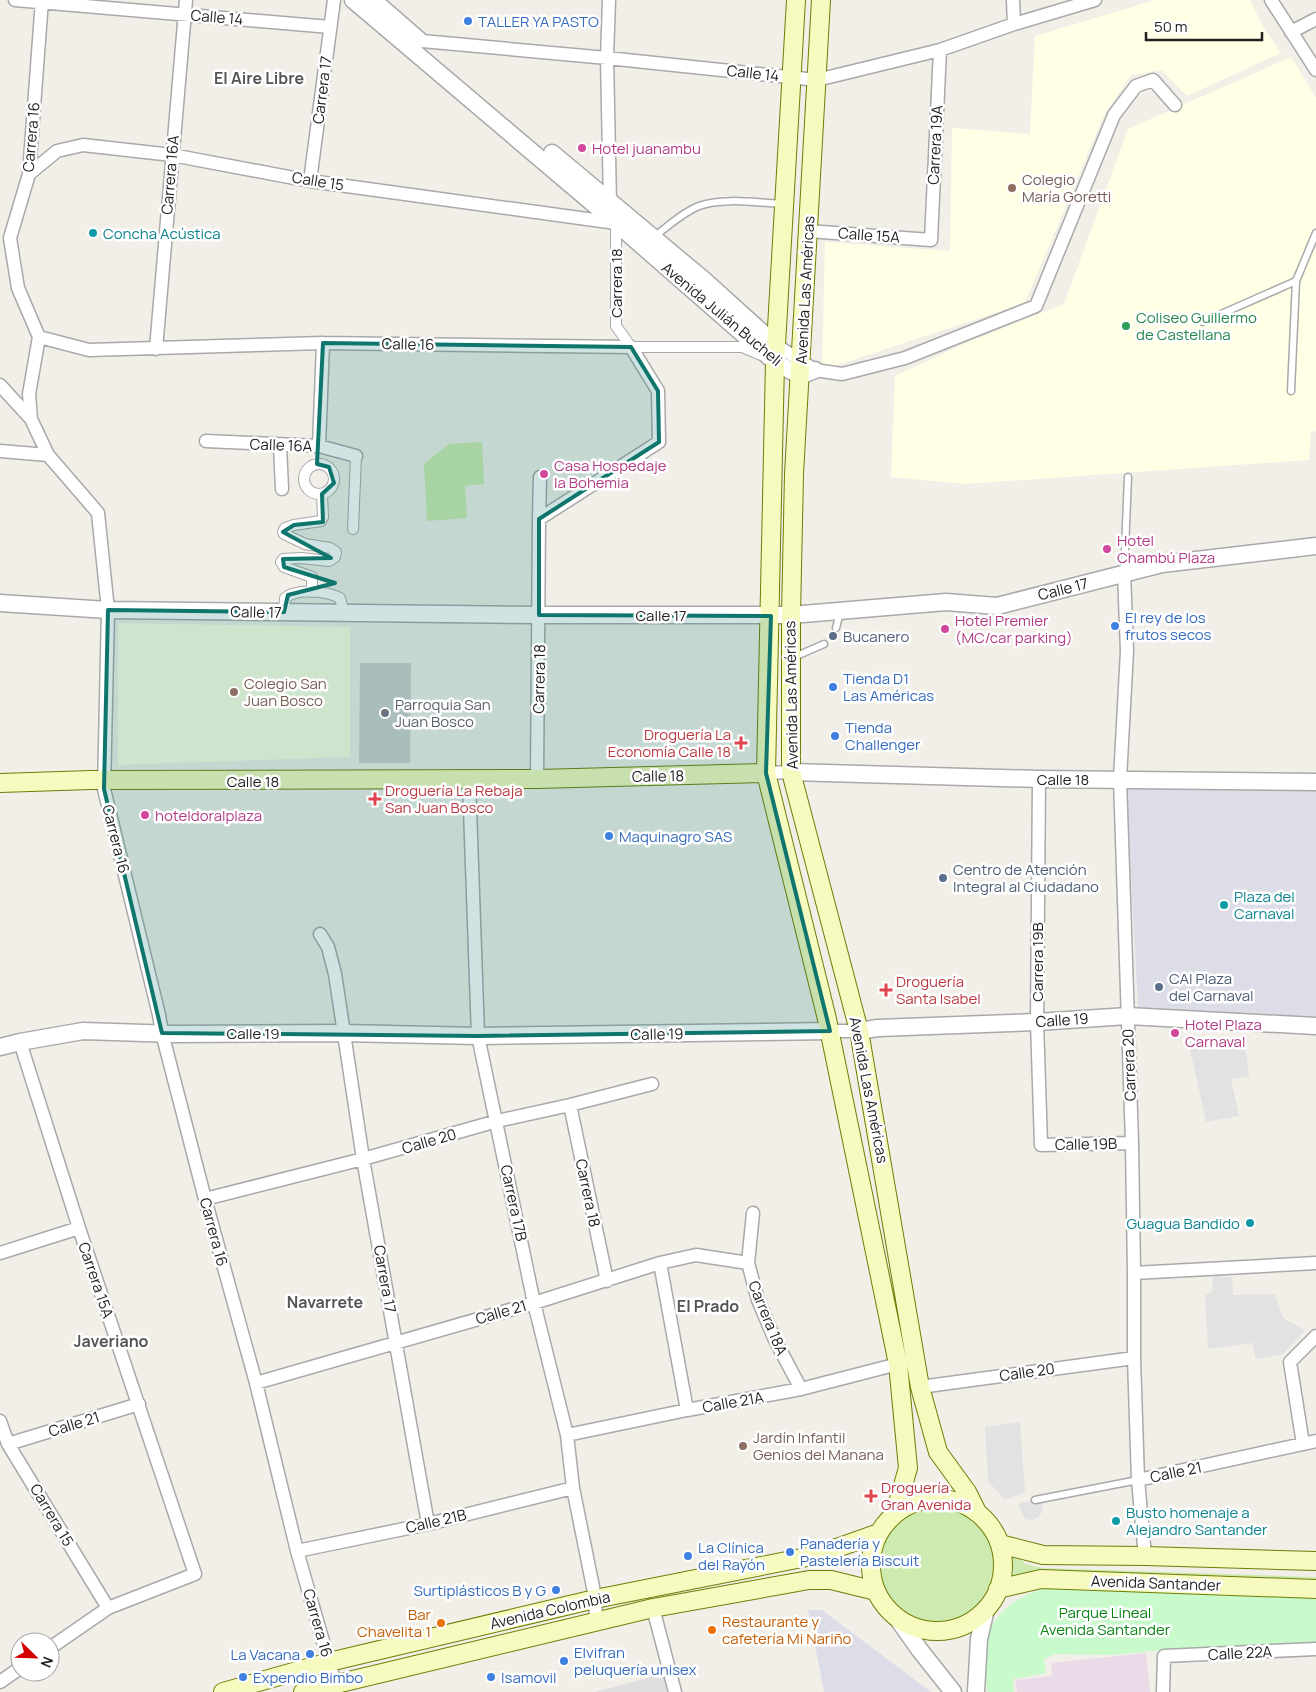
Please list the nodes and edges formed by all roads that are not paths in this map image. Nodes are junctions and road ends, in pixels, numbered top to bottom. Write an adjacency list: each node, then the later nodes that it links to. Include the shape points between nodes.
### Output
1 (15, 0): 12 (street, Calle 14)
2 (186, 0): 13 (street, Carrera 16A)
3 (334, 0): 16 (street, Carrera 17)
4 (353, 0): 18 (street, Avenida Julián Bucheli)
5 (373, 0): 19 (street, Avenida Julián Bucheli)
6 (609, 0): 21 (street, Carrera 18)
7 (796, 0): 23 (main road, Avenida Las Américas)
8 (821, 0): 24 (main road, Avenida Las Américas)
9 (1013, 0): 15 (street)
10 (1095, 0): 15 (street, Calle 14)
11 (1271, 0): 17 (street)
12 (42, 1): 13 (street, Calle 14); 27 (street, Carrera 16)
13 (184, 14): 16 (street, Calle 14); 26 (street, Carrera 16A)
14 (1316, 19): 17 (street)
15 (1014, 24): 20 (street, Calle 14)
16 (330, 27): 28 (street, Carrera 17)
17 (1292, 32): 22 (street)
18 (402, 40): 19 (street, Calle 14); 31 (street, Avenida Julián Bucheli)
19 (419, 41): 21 (street, Calle 14); 29 (street, Avenida Julián Bucheli)
20 (940, 50): 24 (street, Calle 14); 36 (street, Carrera 19A)
21 (606, 58): 23 (street, Calle 14); 29 (street, Carrera 18)
22 (1316, 70)
23 (793, 77): 24 (street, Calle 14); 30 (main road, Avenida Las Américas)
24 (817, 80): 32 (main road, Avenida Las Américas)
25 (1175, 105): 44 (street, via 1153,80 1136,86 1114,115 1036,306 905,358 842,374)
26 (172, 155): 27 (street, Calle 15, via 82,145 57,151); 28 (street, Calle 15); 42 (street, Carrera 16A)
27 (29, 174): 34 (street, Carrera 16)
28 (310, 181): 31 (street, Calle 15)
29 (610, 202): 31 (street, Carrera 18); 35 (street, Avenida Julián Bucheli)
30 (785, 204): 35 (lane, via 722,202 699,206); 43 (main road, Avenida Las Américas)
31 (616, 223): 41 (street, Carrera 18, via 616,326); 43 (street, Avenida Julián Bucheli)
32 (808, 231): 36 (street, Calle 15A); 44 (main road, Avenida Las Américas)
33 (1316, 233): 37 (lane)
34 (5, 237): 39 (street, Carrera 16, via 18,288)
35 (653, 238): 43 (street, Avenida Julián Bucheli, via 704,280)
36 (931, 240)
37 (1296, 281): 38 (lane); 46 (lane)
38 (1204, 322)
39 (39, 337): 42 (street, Calle 16, via 89,350); 47 (street, Carrera 16, via 29,394)
40 (323, 343): 41 (street, Calle 16); 42 (street, Calle 16); 50 (street)
41 (631, 347): 43 (street, Calle 16, via 742,347); 59 (street, Carrera 18, via 658,391 659,442)
42 (156, 349)
43 (776, 353): 44 (street, Avenida Julián Bucheli); 70 (main road, Avenida Las Américas)
44 (805, 369): 69 (main road, Avenida Las Américas, via 794,474)
45 (0, 386): 47 (street)
46 (1291, 391)
47 (31, 419): 52 (street, Carrera 16)
48 (206, 441): 49 (street, Calle 16A)
49 (280, 445): 50 (street, Calle 16A); 57 (street)
50 (319, 446): 53 (street, Calle 16A); 54 (street)
51 (0, 451): 52 (street)
52 (48, 455): 65 (street, Carrera 16, via 98,513)
53 (356, 456): 60 (street)
54 (317, 464): 58 (street, via 329,467 334,478 331,488); 58 (street, via 307,470 304,482 311,492)
55 (540, 478): 59 (street, Carrera 18)
56 (1128, 478): 62 (lane)
57 (282, 489)
58 (322, 494): 63 (street, via 321,521 294,525 283,532 305,544 336,552 329,561 283,559 280,562 284,568 312,577)
59 (539, 519): 68 (street, Carrera 18)
60 (353, 529)
61 (1316, 546): 62 (street, Calle 17, via 1162,564)
62 (1124, 573): 69 (street, Calle 17, via 997,606 946,602 838,620); 77 (street, Carrera 20, via 1127,651)
63 (312, 592): 66 (street, via 288,595 284,598); 67 (street, via 332,593 340,598)
64 (0, 603): 65 (street, Calle 17)
65 (108, 610): 66 (street, Calle 17); 79 (street, Carrera 16)
66 (284, 612): 67 (street, Calle 17)
67 (344, 613): 68 (street, Calle 17)
68 (539, 615): 70 (street, Calle 17); 75 (street, Carrera 18)
69 (790, 615): 70 (street, Calle 17); 72 (main road, Avenida Las Américas)
70 (771, 616): 74 (main road, Avenida Las Américas)
71 (824, 644): 72 (lane)
72 (791, 659): 73 (main road, Avenida Las Américas)
73 (791, 772): 74 (street, Calle 18); 76 (street, Calle 18); 87 (main road, Avenida Las Américas)
74 (766, 773): 75 (main road, Calle 18); 86 (main road, Avenida Las Américas)
75 (537, 779): 78 (main road, Calle 18)
76 (1039, 779): 77 (street, Calle 18); 84 (street, Carrera 19B)
77 (1120, 779): 80 (street, Calle 18); 83 (street, Carrera 20)
78 (469, 780): 79 (main road, Calle 18); 90 (street, Carrera 17B)
79 (103, 781): 81 (main road, Calle 18); 88 (street, Carrera 16)
80 (1316, 782)
81 (0, 783)
82 (320, 934): 89 (street, Carrera 17, via 328,947 335,974)
83 (1128, 1016): 84 (street, Calle 19); 85 (street, Calle 19); 96 (street, Carrera 20)
84 (1037, 1022): 87 (street, Calle 19); 97 (street, Carrera 19B)
85 (1316, 1026)
86 (830, 1031): 87 (street, Calle 19); 90 (street, Calle 19); 112 (main road, Avenida Las Américas)
87 (859, 1031): 114 (main road, Avenida Las Américas)
88 (162, 1032): 89 (street, Calle 19); 91 (street, Calle 19, via 83,1031); 99 (street, Carrera 16)
89 (343, 1033): 90 (street, Calle 19); 98 (street, Carrera 17)
90 (478, 1036): 95 (street, Carrera 17B)
91 (20, 1042): 92 (street, Calle 19); 101 (street, Carrera 15A)
92 (0, 1048)
93 (652, 1084): 94 (street, Calle 20)
94 (570, 1105): 95 (street, Calle 20); 107 (street, Carrera 18)
95 (497, 1121): 98 (street, Calle 20); 108 (street, Carrera 17B)
96 (1132, 1143): 97 (street, Calle 19B); 106 (street, Carrera 20)
97 (1041, 1146)
98 (363, 1159): 99 (street, Calle 20); 110 (street, Carrera 17)
99 (205, 1199): 113 (street, Carrera 16)
100 (753, 1213): 104 (street, Carrera 18A)
101 (79, 1228): 102 (street); 116 (street, Carrera 15A)
102 (0, 1253)
103 (660, 1263): 104 (street, Calle 21, via 696,1255); 107 (street, Calle 21); 117 (street)
104 (748, 1263): 115 (street, Carrera 18A, via 758,1300)
105 (1316, 1263): 106 (street)
106 (1134, 1273): 111 (street, Carrera 20)
107 (607, 1281): 108 (street, Calle 21)
108 (534, 1303): 110 (street, Calle 21); 119 (street, Carrera 17B)
109 (1316, 1336): 122 (street, via 1290,1362)
110 (397, 1342): 113 (street, Calle 21); 128 (street, Carrera 17)
111 (1134, 1358): 114 (street, Calle 20); 123 (street, Carrera 20)
112 (898, 1364): 115 (street, Calle 21A); 127 (main road, Avenida Las Américas, via 908,1468)
113 (256, 1383): 131 (street, Carrera 16)
114 (920, 1387): 126 (main road, Avenida Las Américas, via 938,1452 967,1492)
115 (800, 1389): 117 (street, Calle 21A)
116 (139, 1404): 121 (street, Calle 21); 138 (street, Carrera 15A, via 195,1574)
117 (687, 1410): 119 (street, Calle 21A)
118 (0, 1421): 121 (street, Carrera 15)
119 (567, 1435): 124 (street, Carrera 17B)
120 (1316, 1441): 122 (street, Calle 21)
121 (8, 1444): 138 (street, Carrera 15)
122 (1303, 1444): 123 (street, Calle 21)
123 (1138, 1480): 125 (lane, Calle 21); 132 (street, Carrera 20)
124 (573, 1488): 128 (street, Calle 21B); 137 (street, Carrera 17B)
125 (1035, 1500)
126 (977, 1512): 127 (main road, via 958,1501 936,1498 914,1502); 130 (main road, via 991,1526)
127 (895, 1513): 129 (main road)
128 (428, 1524): 131 (street, Calle 21B)
129 (879, 1532): 136 (main road, via 871,1561); 137 (main road, Avenida Colombia, via 817,1555)
130 (1000, 1544): 132 (main road, Avenida Santander, via 1043,1555); 134 (main road, via 1003,1567)
131 (297, 1551): 145 (street, Carrera 16)
132 (1145, 1556): 133 (main road, Avenida Santander)
133 (1316, 1561)
134 (998, 1589): 135 (main road, Avenida Santander, via 1041,1579); 140 (main road)
135 (1316, 1589)
136 (876, 1591): 139 (main road, Avenida Colombia, via 850,1583 809,1580); 141 (main road)
137 (595, 1599): 142 (street, Carrera 17B); 145 (main road, Avenida Colombia)
138 (108, 1608): 143 (street)
139 (653, 1608): 142 (main road, Avenida Colombia); 149 (street)
140 (986, 1608): 141 (main road, via 971,1621 953,1629 934,1631 914,1627); 151 (street, via 979,1639)
141 (897, 1618): 150 (street)
142 (596, 1621): 146 (main road, Avenida Colombia)
143 (60, 1641)
144 (1316, 1649): 152 (street, Calle 22A, via 1164,1656)
145 (330, 1662): 146 (street, Carrera 16); 147 (main road, Avenida Colombia)
146 (335, 1683): 148 (main road, Avenida Colombia)
147 (223, 1692)
148 (303, 1692)
149 (675, 1692)
150 (953, 1692)
151 (976, 1692)
152 (1163, 1692)

